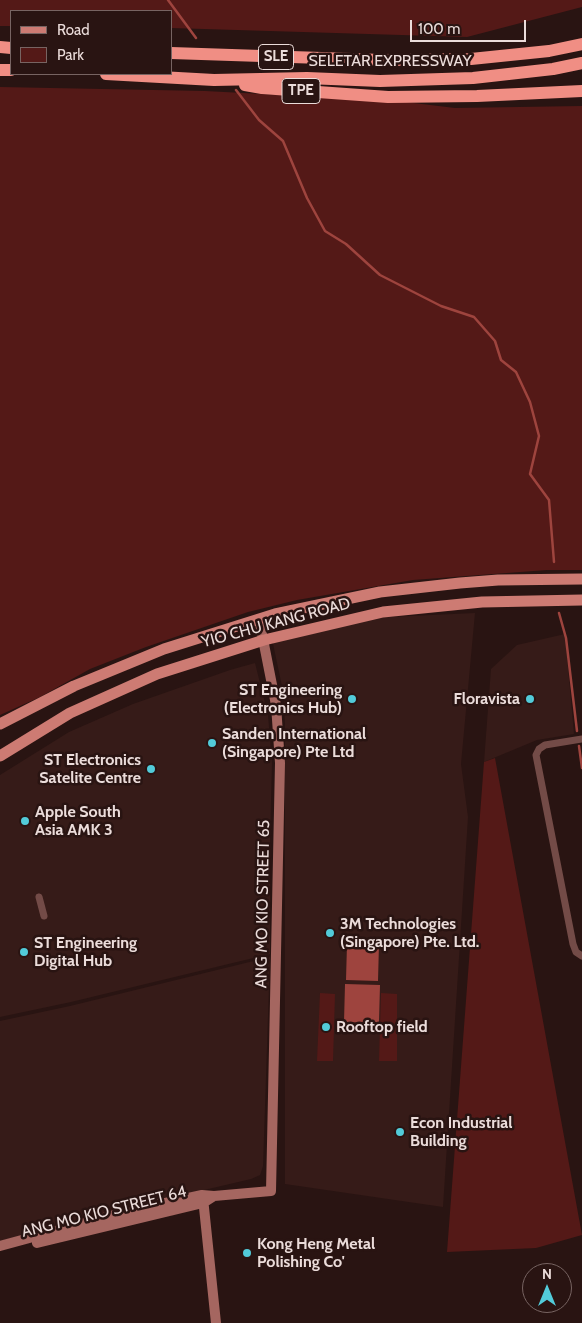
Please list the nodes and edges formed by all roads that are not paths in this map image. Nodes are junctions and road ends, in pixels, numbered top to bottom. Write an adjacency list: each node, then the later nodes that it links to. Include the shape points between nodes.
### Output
1 (582, 44): 2 (highway, SELETAR EXPRESSWAY / SLE, via 470,59)
2 (172, 54)
3 (582, 63): 5 (highway, SELETAR EXPRESSWAY / SLE, via 473,78)
4 (124, 75): 5 (highway, SELETAR EXPRESSWAY / SLE)
5 (214, 80): 6 (highway, TPE, via 262,88 388,97)
6 (582, 91)
7 (582, 579): 9 (main road, YIO CHU KANG ROAD, via 482,582 380,592)
8 (582, 600): 10 (main road, YIO CHU KANG ROAD, via 482,602 383,612)
9 (260, 619): 10 (street, ANG MO KIO STREET 65); 11 (main road, YIO CHU KANG ROAD, via 164,649 74,686)
10 (264, 640): 13 (main road, YIO CHU KANG ROAD, via 158,674 70,713); 17 (street, ANG MO KIO STREET 65, via 276,705 280,763)
11 (0, 724)
12 (582, 739): 16 (street, via 551,743 539,749 536,755 573,944)
13 (0, 756)
14 (39, 897): 15 (street)
15 (44, 916)
16 (582, 956)
17 (271, 1191): 18 (street, ANG MO KIO STREET 64)
18 (203, 1199): 19 (street, ANG MO KIO STREET 64, via 129,1211); 20 (street, ANG MO KIO STREET 64); 21 (street)
19 (0, 1246)
20 (0, 1253)
21 (216, 1323)

